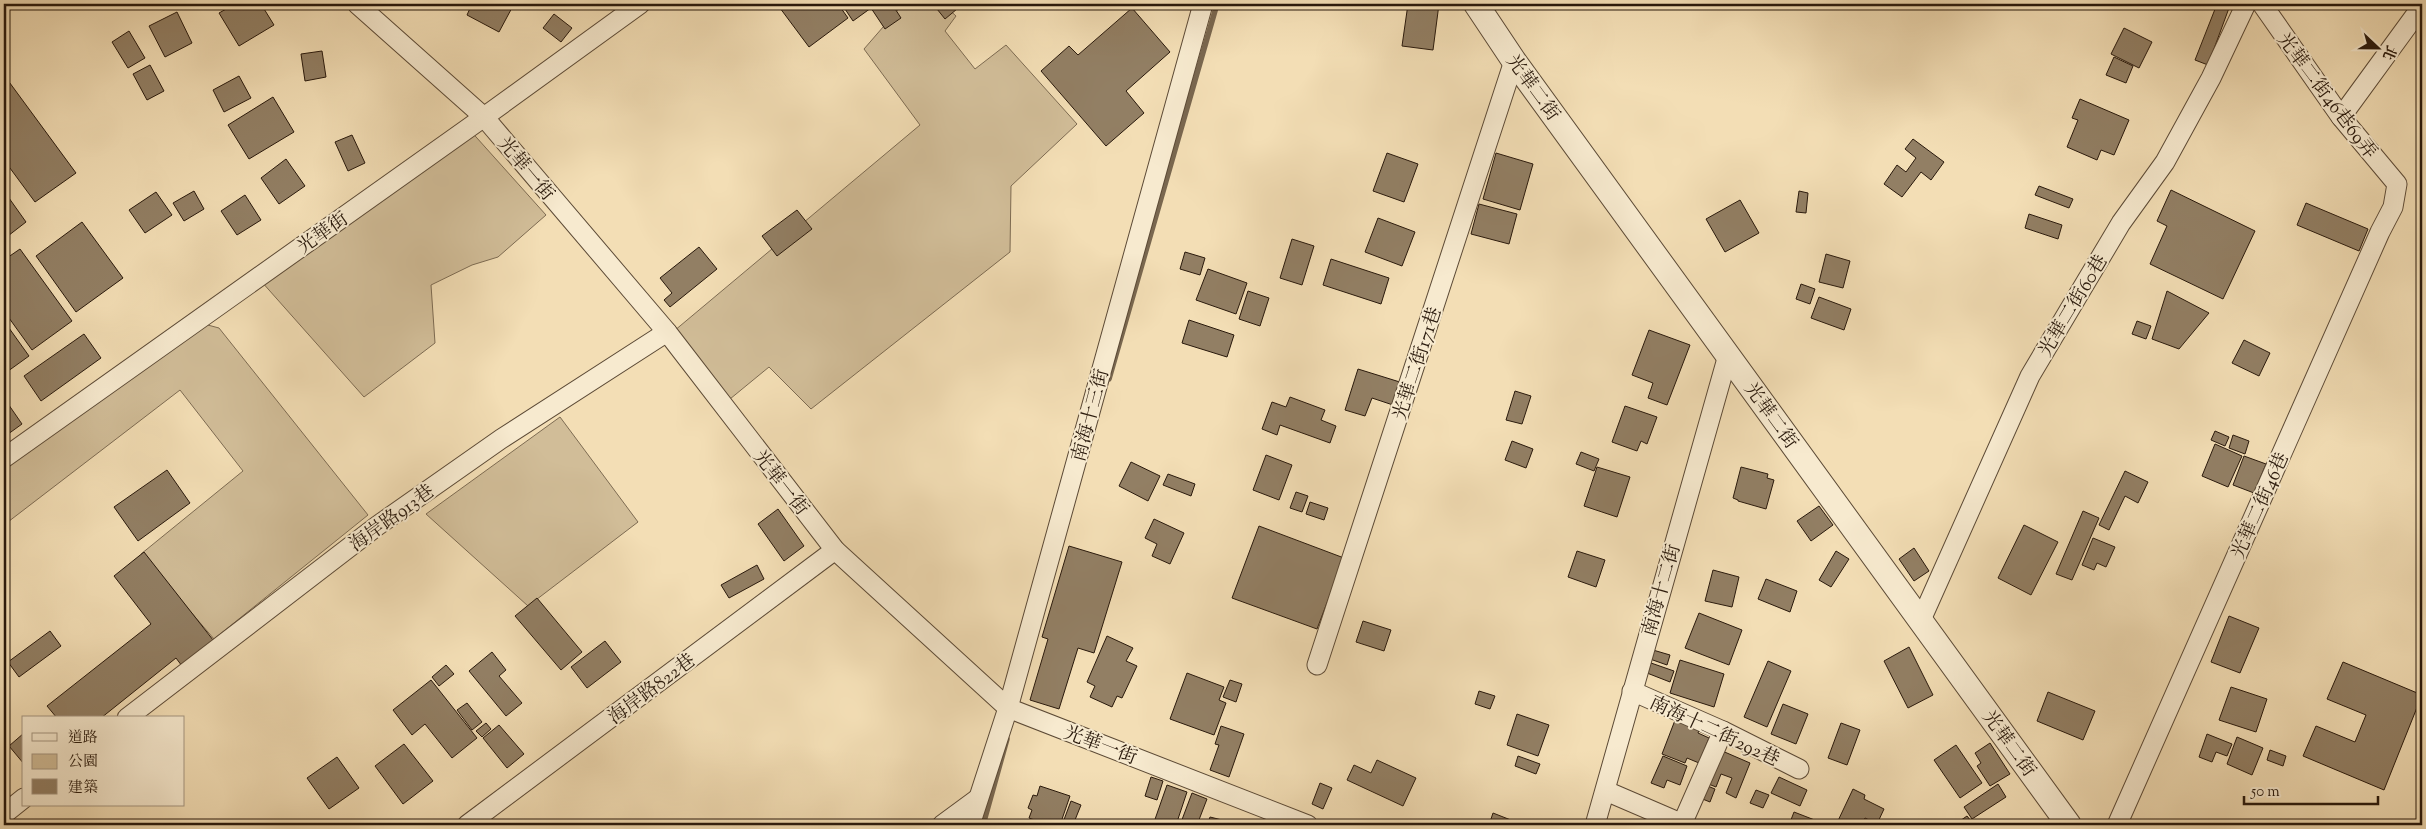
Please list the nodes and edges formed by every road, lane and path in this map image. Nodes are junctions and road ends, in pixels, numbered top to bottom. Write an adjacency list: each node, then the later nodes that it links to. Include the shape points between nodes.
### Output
1 (356, 4): 9 (street, 光華一街)
2 (640, 4): 9 (street, 光華街)
3 (1203, 4): 19 (street, 南海十三街)
4 (1476, 4): 8 (street, 光華二街)
5 (2246, 4): 16 (street, 光華二街60巷, via 2211,78 2165,162 2122,223 2030,376)
6 (2262, 4): 10 (street, 光華二街46巷69弄)
7 (2422, 6): 10 (street)
8 (1514, 61): 13 (street, 光華二街); 17 (street, 光華二街171巷)
9 (484, 117): 12 (street, 光華一街); 14 (street, 光華街)
10 (2341, 118): 11 (street, 光華二街46巷69弄)
11 (2397, 184): 34 (street, 光華二街46巷, via 2393,208)
12 (667, 332): 15 (street, 光華一街); 20 (street, 海岸路913巷, via 501,439 378,526)
13 (1728, 356): 16 (street, 光華二街); 18 (street, 南海十二街)
14 (4, 458)
15 (835, 550): 19 (street, 光華一街); 27 (street, 海岸路822巷)
16 (1921, 620): 33 (street, 光華二街)
17 (1317, 665)
18 (1632, 691): 21 (street, 南海十二街292巷); 23 (street, 南海十二街)
19 (1008, 708): 25 (street, 南海十三街); 30 (street, 光華一街)
20 (130, 716)
21 (1723, 731): 22 (street, 南海十二街292巷); 32 (street)
22 (1799, 769)
23 (1606, 790): 31 (street, 南海十二街); 32 (street)
24 (22, 800): 26 (street)
25 (976, 800): 28 (street); 29 (street, 南海十三街)
26 (4, 814)
27 (467, 825)
28 (942, 825)
29 (970, 825)
30 (1308, 825)
31 (1595, 825)
32 (1684, 825)
33 (2069, 825)
34 (2117, 825)

